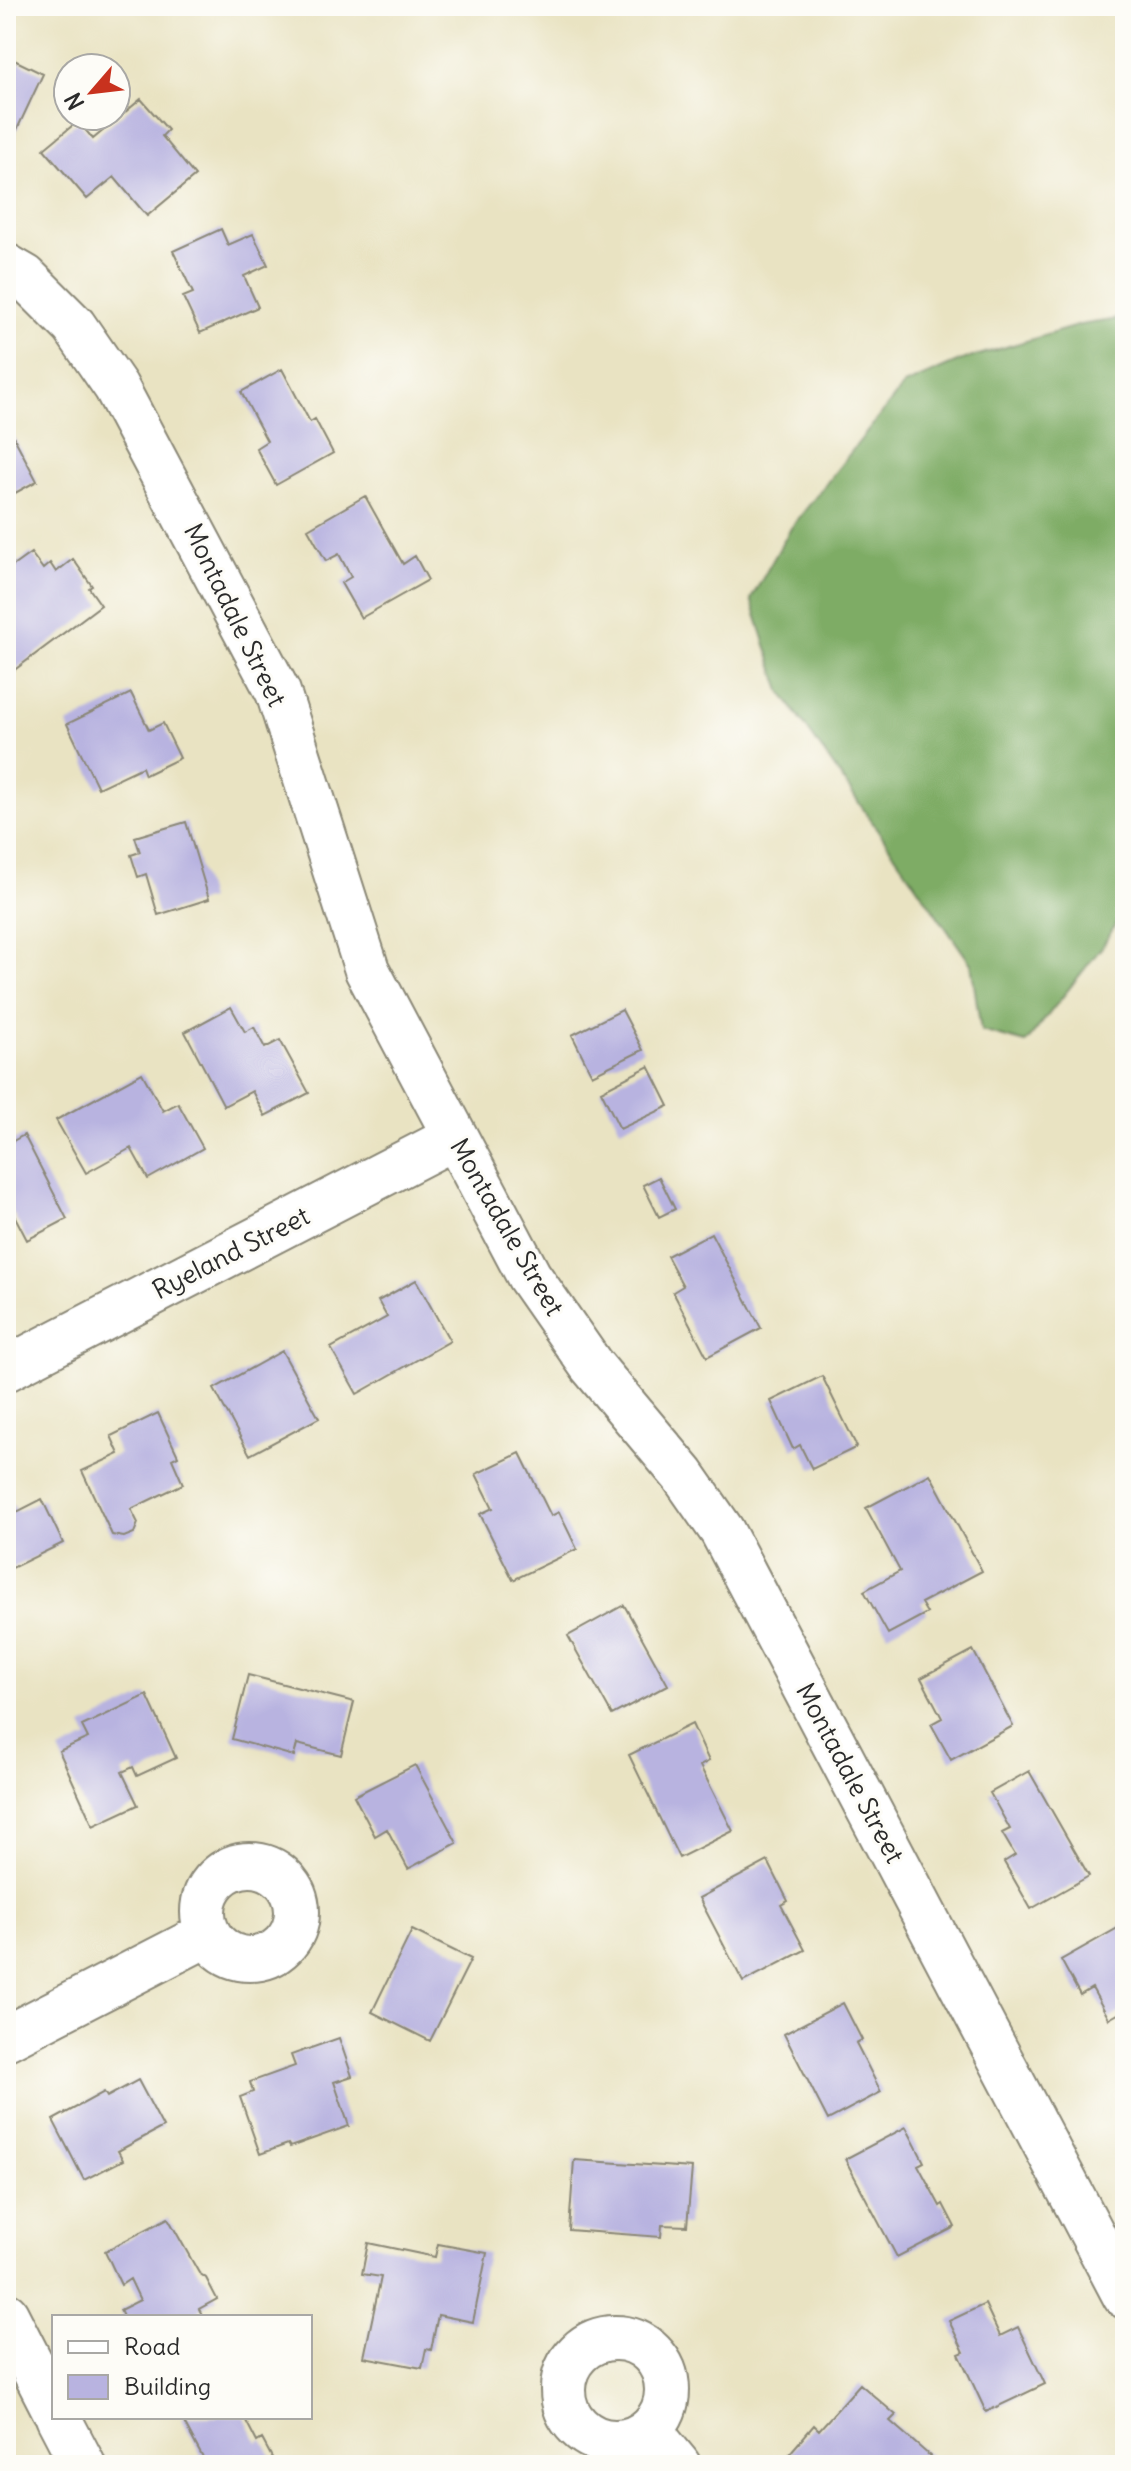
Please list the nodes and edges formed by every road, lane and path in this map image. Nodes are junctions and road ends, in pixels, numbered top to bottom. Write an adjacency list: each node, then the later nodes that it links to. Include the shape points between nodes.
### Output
1 (6, 266): 2 (street, Montadale Street, via 25,277 74,326 116,387 278,692 367,970)
2 (455, 1137): 3 (street, Ryeland Street); 6 (street, Montadale Street, via 529,1276 591,1365 683,1475 722,1531)
3 (6, 1369)
4 (208, 1934): 5 (street)
5 (6, 2038)
6 (1125, 2296)
7 (6, 2315): 8 (street)
8 (52, 2405)
9 (59, 2419): 11 (street)
10 (649, 2430): 12 (street)
11 (83, 2465)
12 (678, 2465)

